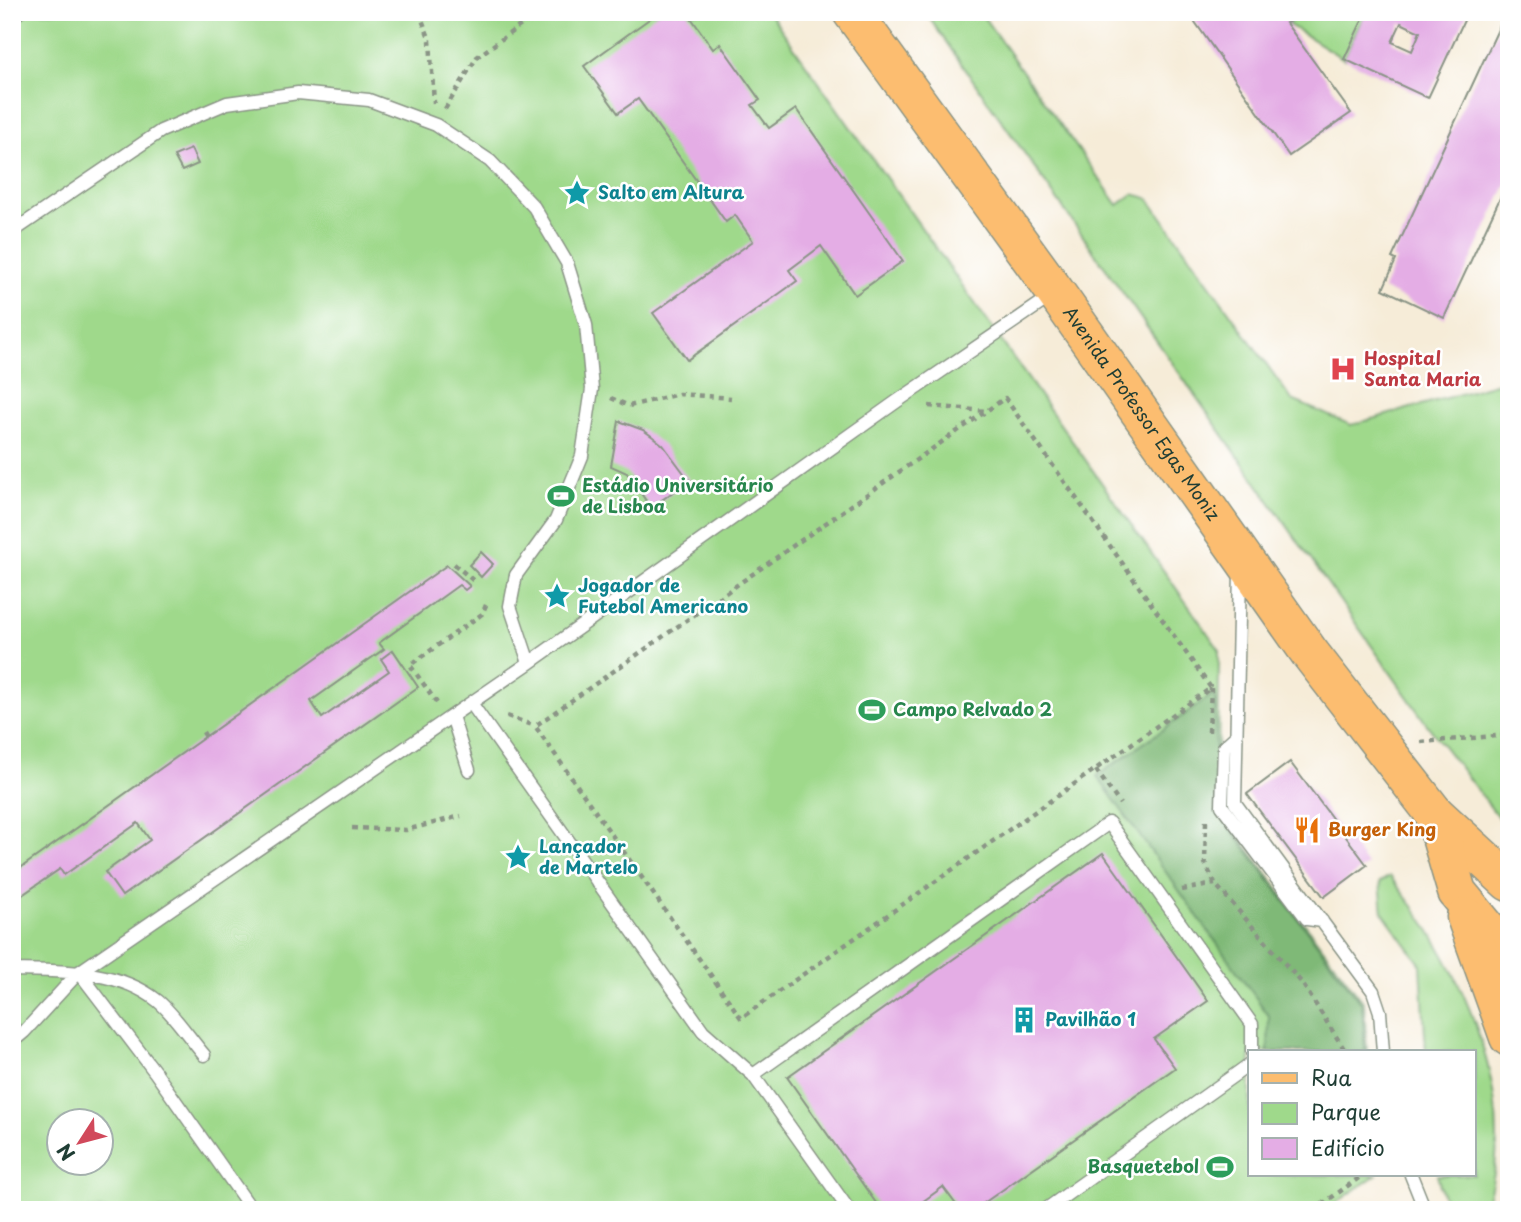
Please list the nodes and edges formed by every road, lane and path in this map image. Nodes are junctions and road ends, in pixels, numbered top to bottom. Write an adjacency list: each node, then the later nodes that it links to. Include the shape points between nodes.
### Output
1 (28, 12): 5 (path)
2 (419, 12): 6 (path, via 430,40)
3 (539, 12): 6 (path, via 477,57)
4 (852, 12): 8 (main road, Avenida Professor Egas Moniz)
5 (12, 24)
6 (436, 125): 7 (lane, via 369,100 298,93 227,103 162,131); 9 (lane, via 490,161 534,207 567,263 586,325)
7 (12, 232)
8 (1056, 293): 11 (lane); 13 (main road, Avenida Professor Egas Moniz)
9 (592, 389): 10 (path, via 629,406 679,394); 17 (lane, via 582,456 556,520 516,575 510,606)
10 (731, 398)
11 (896, 402): 12 (path); 17 (lane)
12 (987, 411): 12 (path, via 1005,398 1212,688 741,1018 536,726)
13 (1240, 556): 21 (main road, Avenida Professor Egas Moniz); 36 (lane, via 1234,803 1374,991)
14 (454, 564): 15 (path)
15 (475, 582)
16 (486, 604): 19 (path, via 482,614 410,665)
17 (529, 663): 18 (lane)
18 (471, 703): 19 (lane); 39 (lane, via 703,1031)
19 (450, 717): 22 (lane); 31 (lane)
20 (1509, 735): 21 (path)
21 (1381, 745): 23 (main road, Avenida Professor Egas Moniz)
22 (469, 770)
23 (1434, 813): 26 (main road, Avenida Professor Egas Moniz); 28 (main road, Avenida Professor Egas Moniz)
24 (461, 816): 25 (path, via 406,830)
25 (352, 828)
26 (1509, 882)
27 (1215, 884): 35 (path, via 1302,983)
28 (1457, 892): 29 (main road, Avenida Professor Egas Moniz); 32 (main road)
29 (1509, 955)
30 (12, 970): 31 (lane)
31 (79, 972): 33 (lane); 37 (lane, via 129,984 159,1002); 42 (lane)
32 (1509, 1037)
33 (12, 1042)
34 (1252, 1050): 39 (lane, via 1252,1024 1109,822)
35 (1345, 1050)
36 (1383, 1050)
37 (204, 1055)
38 (1248, 1066): 44 (lane)
39 (753, 1075): 43 (lane)
40 (1362, 1176): 45 (path)
41 (1411, 1176): 46 (lane)
42 (252, 1210)
43 (849, 1210)
44 (1045, 1210)
45 (1314, 1210)
46 (1425, 1210)

